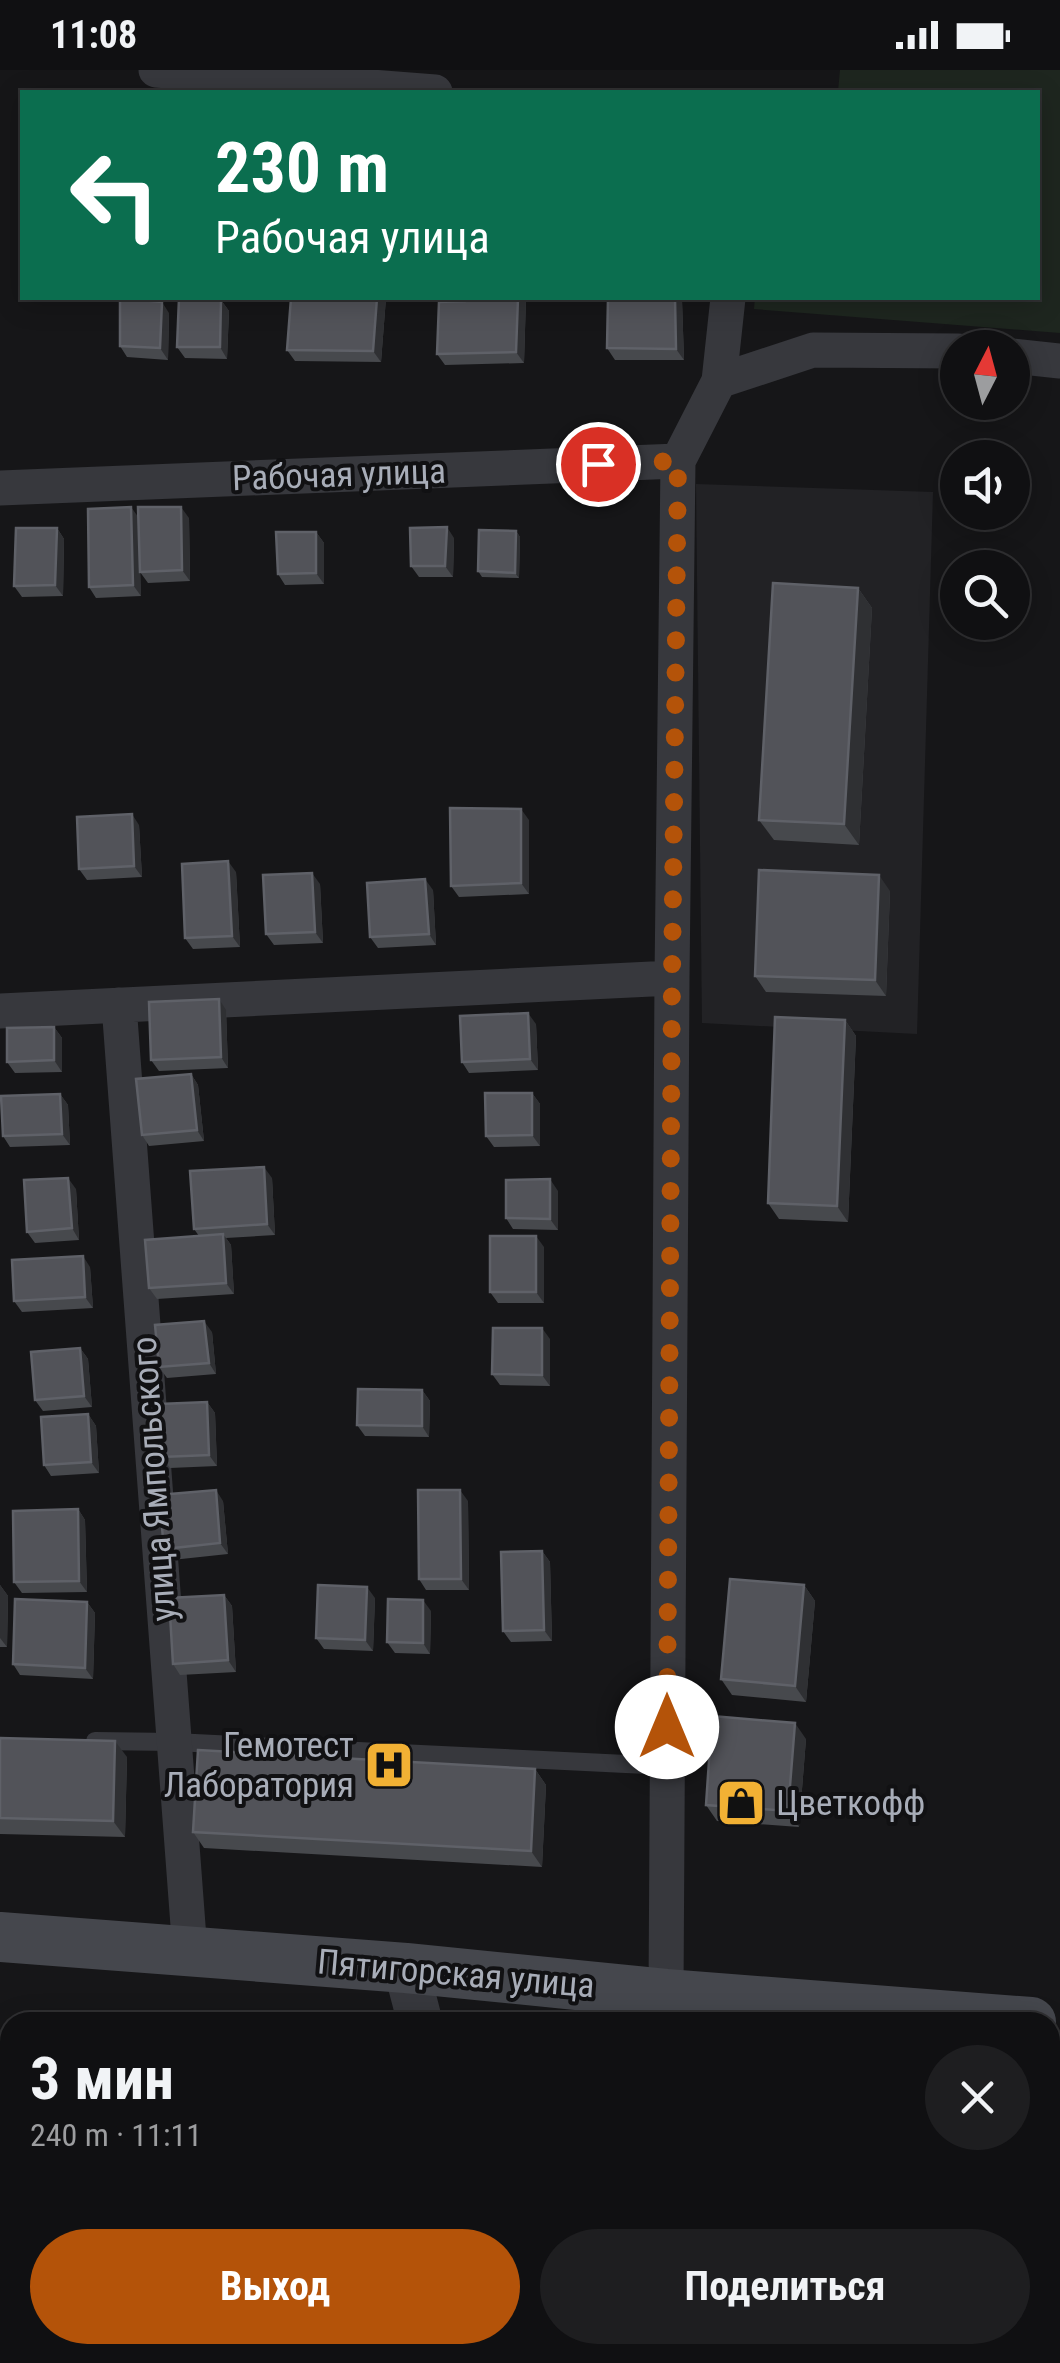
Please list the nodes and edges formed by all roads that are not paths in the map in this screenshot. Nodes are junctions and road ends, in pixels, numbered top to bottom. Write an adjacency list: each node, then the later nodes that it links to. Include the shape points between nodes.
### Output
1 (156, 70): 2 (street)
2 (411, 90)
3 (728, 300): 7 (street)
4 (940, 351): 7 (street, via 813,350)
5 (1030, 358): 6 (street)
6 (1060, 360)
7 (719, 381): 8 (street)
8 (678, 461): 9 (street, Рабочая улица); 10 (street)
9 (0, 488)
10 (672, 978): 11 (street); 15 (street)
11 (119, 1005): 12 (street); 14 (street, улица Ямпольского)
12 (0, 1011)
13 (78, 1741): 14 (lane)
14 (174, 1742): 15 (lane); 17 (street, улица Ямпольского)
15 (667, 1766): 19 (street)
16 (0, 1937): 17 (main road, Пятигорская улица)
17 (190, 1952): 18 (main road, Пятигорская улица)
18 (406, 1968): 19 (main road, Пятигорская улица); 20 (street)
19 (649, 2008): 21 (main road, Пятигорская улица)
20 (417, 2012)
21 (756, 2012)

